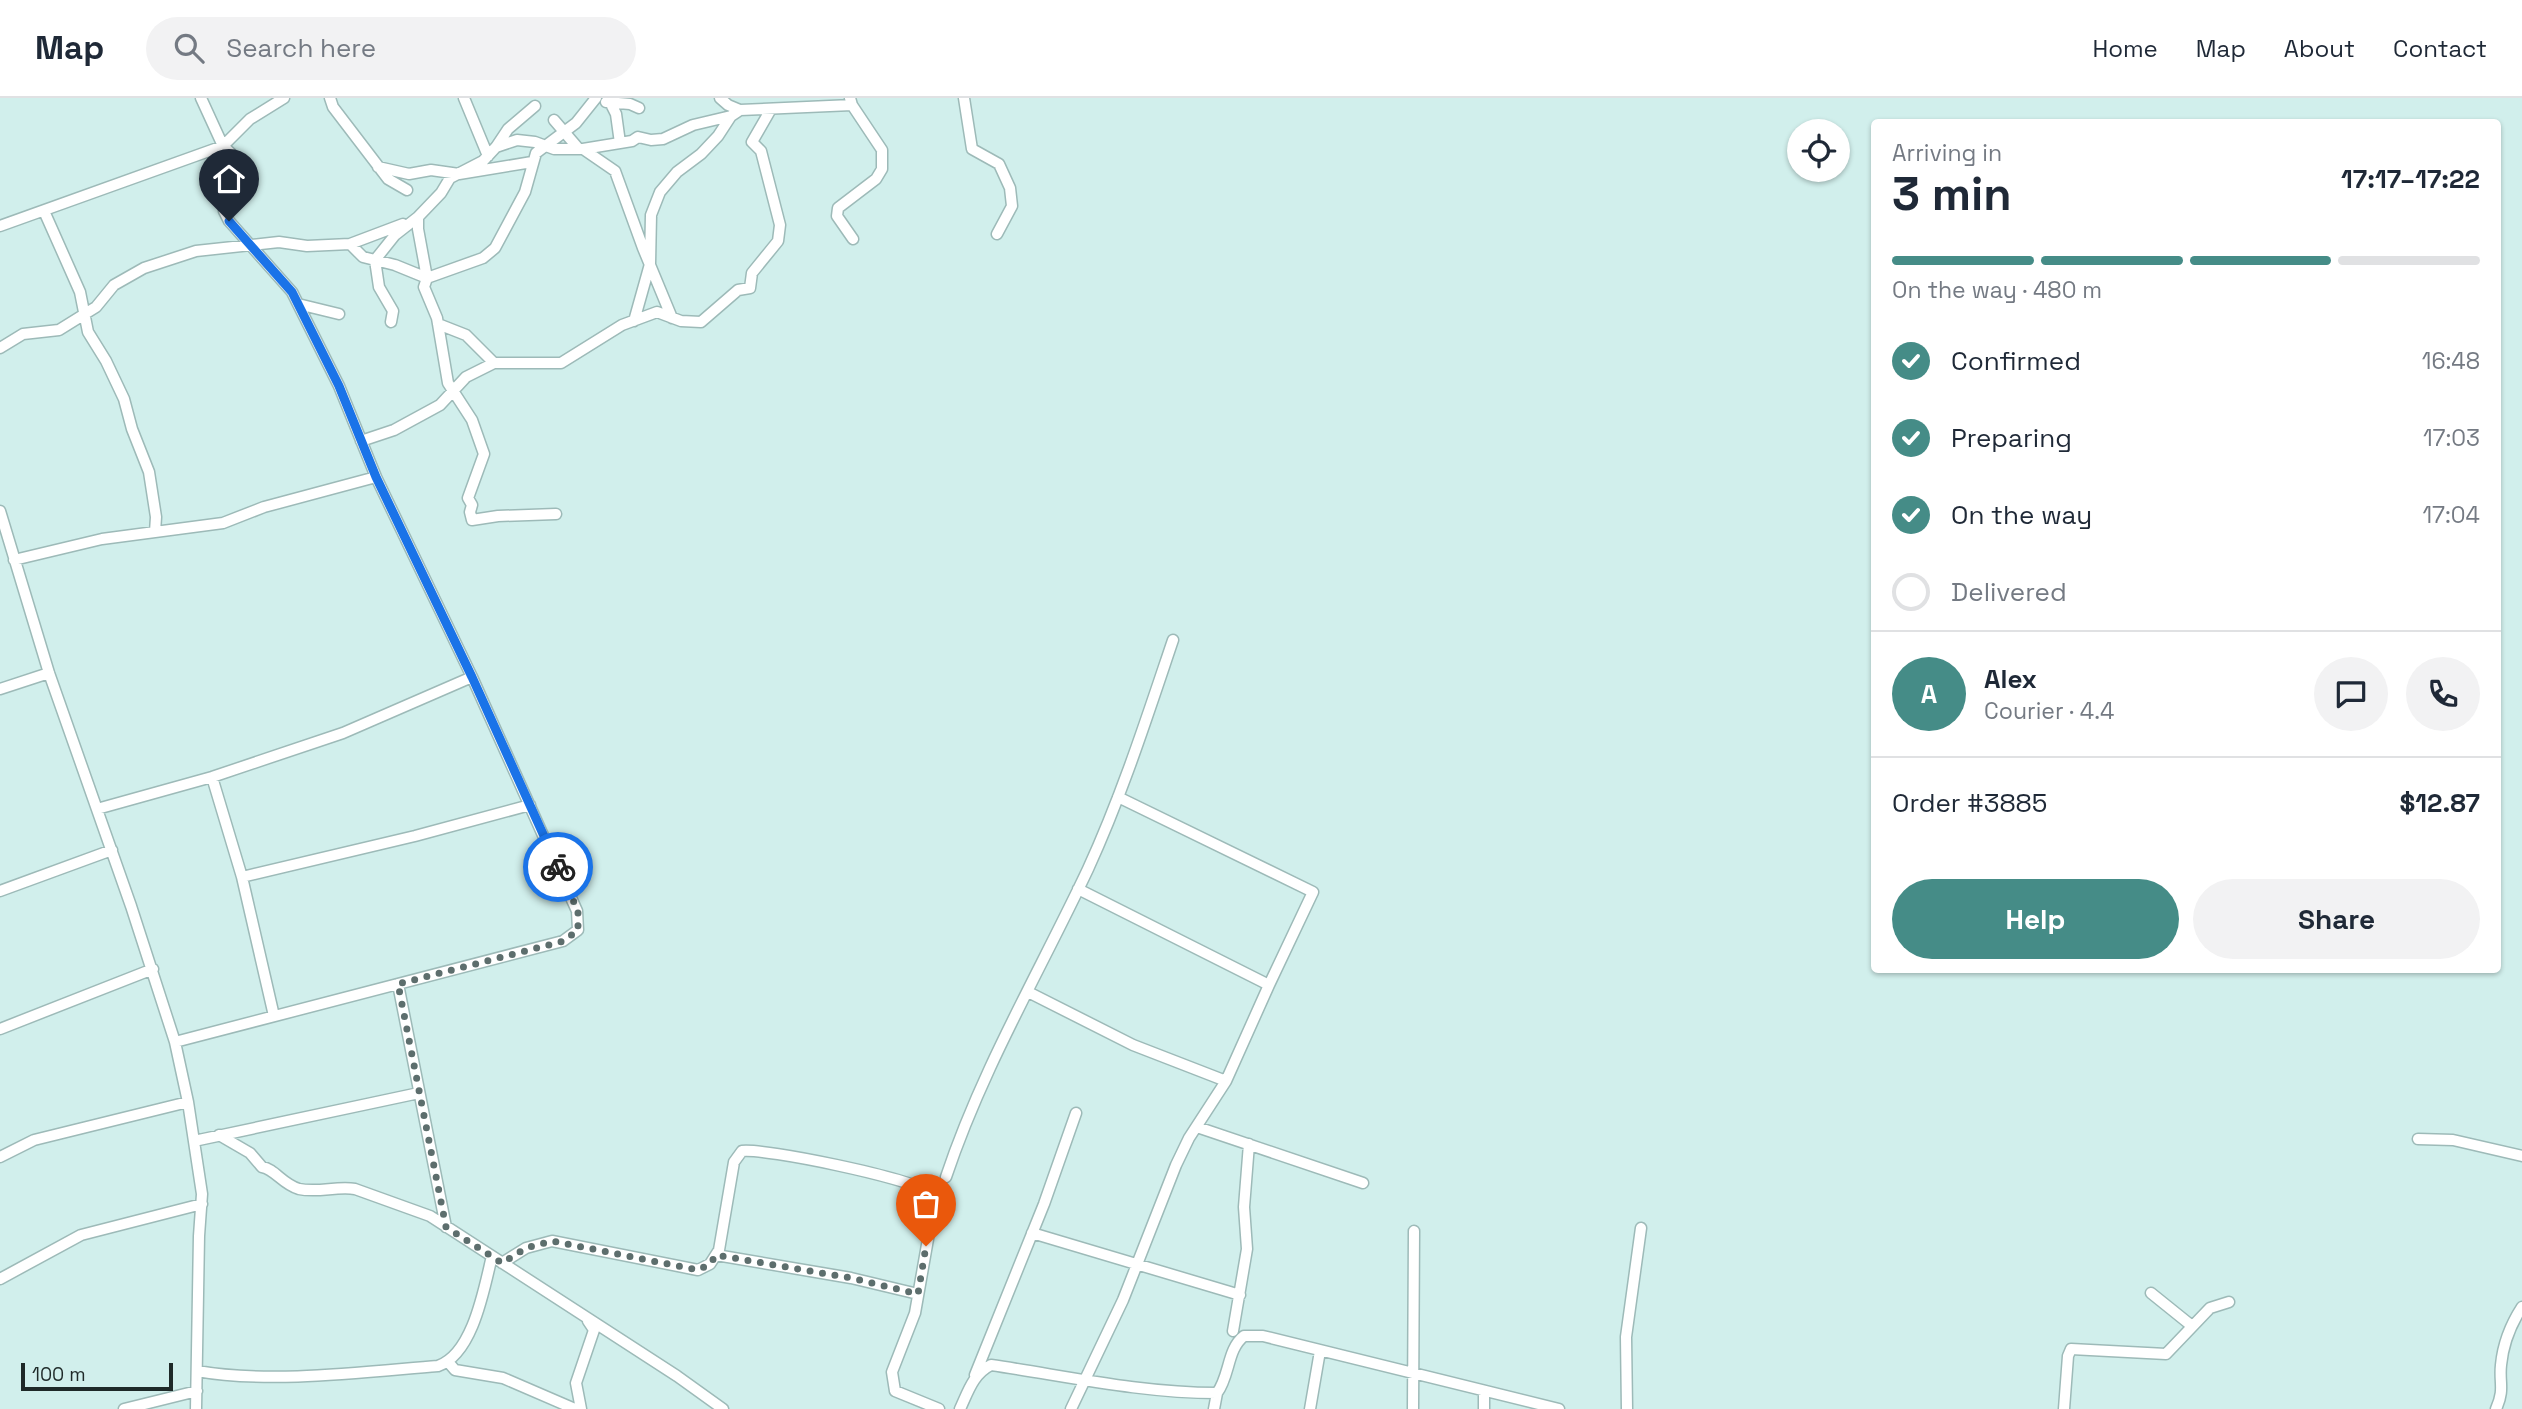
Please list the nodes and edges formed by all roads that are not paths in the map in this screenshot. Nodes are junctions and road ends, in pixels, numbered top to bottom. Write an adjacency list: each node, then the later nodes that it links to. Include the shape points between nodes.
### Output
1 (201, 98): 19 (street)
2 (284, 98): 19 (street, via 250,120)
3 (330, 98): 24 (street)
4 (464, 98): 22 (street)
5 (720, 98): 13 (street)
6 (964, 98): 30 (street, via 972,149 999,164 1010,188 1012,206)
7 (594, 100): 8 (street); 16 (street)
8 (609, 100): 11 (street); 18 (street)
9 (851, 102): 12 (street); 31 (street, via 882,150 882,169 876,179 838,208 836,216)
10 (535, 106): 15 (street)
11 (639, 108)
12 (771, 109): 13 (street); 40 (street, via 752,142 761,151 775,203 778,241 752,273 750,288 738,290 701,321)
13 (736, 113): 18 (street, via 663,139 638,137); 35 (street, via 660,192 651,215)
14 (554, 120): 16 (street)
15 (509, 128): 17 (street); 22 (street)
16 (565, 131): 20 (street); 21 (street)
17 (517, 140): 20 (street); 22 (street)
18 (620, 143): 21 (street)
19 (223, 146): 27 (street); 33 (street, via 237,159 240,171 224,211)
20 (546, 148): 21 (street); 23 (street, via 536,153)
21 (580, 148): 35 (street, via 615,171)
22 (492, 152): 25 (street)
23 (532, 162): 25 (street); 36 (street, via 524,192 495,248 483,258)
24 (378, 167): 25 (street, via 409,174 431,170); 26 (street)
25 (459, 174): 28 (street, via 450,178)
26 (407, 190)
27 (44, 211): 29 (street); 39 (street)
28 (418, 217): 32 (street); 34 (street); 36 (street)
29 (0, 226)
30 (998, 234)
31 (853, 239)
32 (350, 244): 33 (street); 34 (street, via 363,257)
33 (251, 246): 37 (street); 39 (street, via 195,251 144,268 114,285)
34 (376, 260): 36 (street); 41 (street, via 379,286 393,311)
35 (650, 264): 40 (street); 42 (street)
36 (427, 278): 43 (street, via 424,287)
37 (298, 304): 38 (street); 47 (street)
38 (339, 313)
39 (85, 314): 44 (street, via 60,330 23,334); 51 (street, via 88,332 124,398 149,472)
40 (672, 317): 42 (street, via 657,313)
41 (391, 321)
42 (634, 321): 45 (street, via 561,363)
43 (438, 324): 45 (street, via 466,335); 46 (street, via 445,374)
44 (0, 348)
45 (494, 363): 46 (street, via 466,377)
46 (453, 391): 47 (street, via 440,405 394,430); 50 (street, via 472,421 484,454 468,498 472,520)
47 (361, 441): 48 (street)
48 (376, 477): 51 (street, via 264,507 223,523); 56 (street)
49 (0, 511): 52 (street)
50 (556, 514)
51 (155, 532): 53 (street, via 102,538)
52 (5, 550): 53 (street)
53 (14, 561): 55 (street)
54 (1172, 640): 59 (street)
55 (48, 673): 57 (street); 61 (street)
56 (472, 677): 58 (street, via 342,733); 60 (street)
57 (0, 689)
58 (212, 777): 61 (street); 63 (street)
59 (1118, 797): 64 (street); 68 (street, via 1313,892)
60 (530, 805): 63 (street); 67 (street, via 578,911 578,930 564,941)
61 (97, 809): 62 (street)
62 (111, 850): 65 (street); 66 (street)
63 (242, 877): 70 (street)
64 (1078, 889): 68 (street); 69 (street)
65 (0, 891)
66 (153, 970): 71 (street); 72 (street)
67 (398, 984): 70 (street); 74 (street)
68 (1269, 985): 73 (street)
69 (1028, 992): 73 (street, via 1133,1045); 84 (street, via 971,1107)
70 (274, 1016): 72 (street)
71 (0, 1030)
72 (175, 1042): 75 (street)
73 (1226, 1081): 77 (street)
74 (419, 1093): 78 (street); 87 (street)
75 (188, 1102): 80 (street); 83 (street, via 34,1140)
76 (1076, 1113): 90 (street)
77 (1197, 1126): 81 (street); 94 (street, via 1175,1165)
78 (219, 1135): 80 (street); 87 (street, via 295,1188 355,1189 430,1216)
79 (2418, 1139): 82 (street, via 2454,1140)
80 (194, 1141): 86 (street)
81 (1249, 1144): 85 (street); 98 (street, via 1244,1207 1247,1249)
82 (2522, 1156)
83 (0, 1157)
84 (946, 1177)
85 (1363, 1183)
86 (202, 1204): 95 (street, via 81,1235); 106 (street)
87 (446, 1227): 92 (street)
88 (1641, 1228): 126 (street, via 1626,1337)
89 (1414, 1231): 107 (street)
90 (1032, 1233): 94 (street); 109 (street)
91 (716, 1255): 93 (street, via 698,1270 552,1241 526,1248); 97 (street); 97 (street, via 734,1162 742,1151 755,1149 927,1191 934,1205)
92 (492, 1256): 93 (street); 105 (street, via 480,1306 460,1351)
93 (502, 1263): 101 (street)
94 (1138, 1265): 98 (street); 108 (street)
95 (0, 1279)
96 (2151, 1293): 102 (street)
97 (918, 1294): 118 (street, via 892,1372 895,1391)
98 (1240, 1296): 103 (street)
99 (2229, 1302): 102 (street, via 2210,1308)
100 (2522, 1307): 128 (street, via 2503,1348 2503,1387)
101 (587, 1318): 116 (street, via 594,1330 576,1382); 117 (street)
102 (2192, 1326): 127 (street, via 2166,1354 2071,1349)
103 (1233, 1331)
104 (1320, 1351): 107 (street); 112 (street, via 1263,1336 1244,1336 1236,1342); 122 (street)
105 (449, 1363): 106 (street, via 288,1376); 115 (street, via 456,1370 503,1378)
106 (197, 1371): 110 (street)
107 (1413, 1374): 111 (street); 123 (street)
108 (1084, 1380): 109 (street, via 991,1365); 112 (street); 120 (street)
109 (972, 1383): 119 (street)
110 (197, 1391): 113 (street); 114 (street)
111 (1484, 1391): 124 (street); 125 (street)
112 (1217, 1392): 121 (street)
113 (124, 1409)
114 (196, 1409)
115 (575, 1409)
116 (581, 1409)
117 (723, 1409)
118 (939, 1409)
119 (960, 1409)
120 (1071, 1409)
121 (1214, 1409)
122 (1310, 1409)
123 (1413, 1409)
124 (1484, 1409)
125 (1559, 1409)
126 (1627, 1409)
127 (2064, 1409)
128 (2496, 1409)

